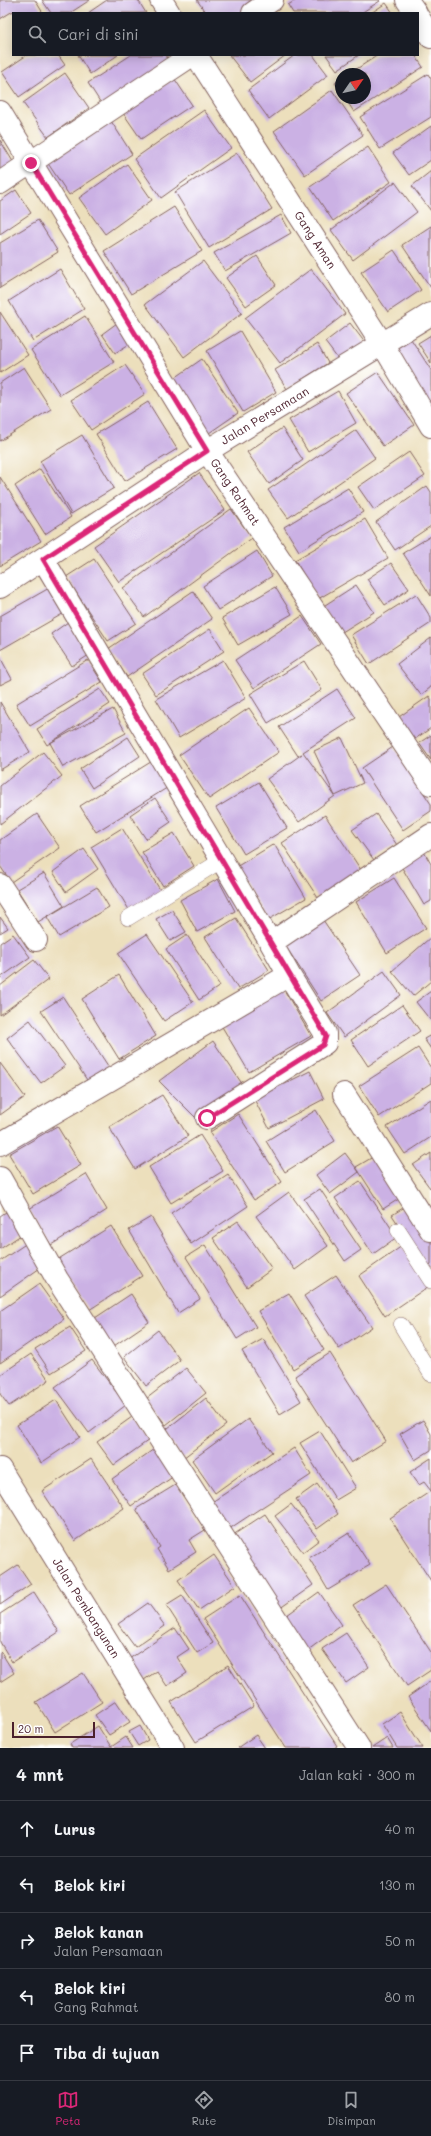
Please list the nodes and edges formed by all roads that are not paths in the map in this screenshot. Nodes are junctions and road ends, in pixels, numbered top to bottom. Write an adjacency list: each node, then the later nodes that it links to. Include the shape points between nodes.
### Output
1 (161, 0): 4 (street)
2 (272, 0): 5 (street)
3 (407, 0): 6 (street)
4 (168, 12)
5 (254, 12)
6 (415, 12)
7 (419, 18): 8 (street)
8 (431, 37)
9 (191, 56): 12 (street)
10 (197, 56): 15 (street, Gang Aman)
11 (0, 112): 12 (street, Gang Rahmat)
12 (31, 163): 13 (street); 17 (street, Gang Rahmat)
13 (0, 183)
14 (431, 314): 15 (street, Jalan Persamaan)
15 (383, 345): 16 (street, Gang Aman); 17 (street, Jalan Persamaan)
16 (431, 426)
17 (207, 451): 18 (street, Jalan Persamaan); 20 (street, Gang Rahmat)
18 (43, 559): 19 (street, Jalan Persamaan); 22 (street)
19 (0, 586)
20 (431, 784)
21 (431, 835): 26 (street)
22 (222, 860): 24 (lane); 26 (street)
23 (0, 885): 25 (street)
24 (128, 918)
25 (36, 940)
26 (271, 943): 27 (street)
27 (289, 975): 29 (street, via 325,1033 325,1042); 30 (street)
28 (344, 1094): 33 (street)
29 (207, 1118)
30 (0, 1144)
31 (0, 1178): 39 (street, via 57,1279)
32 (398, 1230): 34 (lane)
33 (431, 1230)
34 (431, 1281)
35 (401, 1325): 36 (lane)
36 (431, 1374)
37 (0, 1469): 38 (street, Jalan Pembangunan)
38 (173, 1748)
39 (359, 1748)

